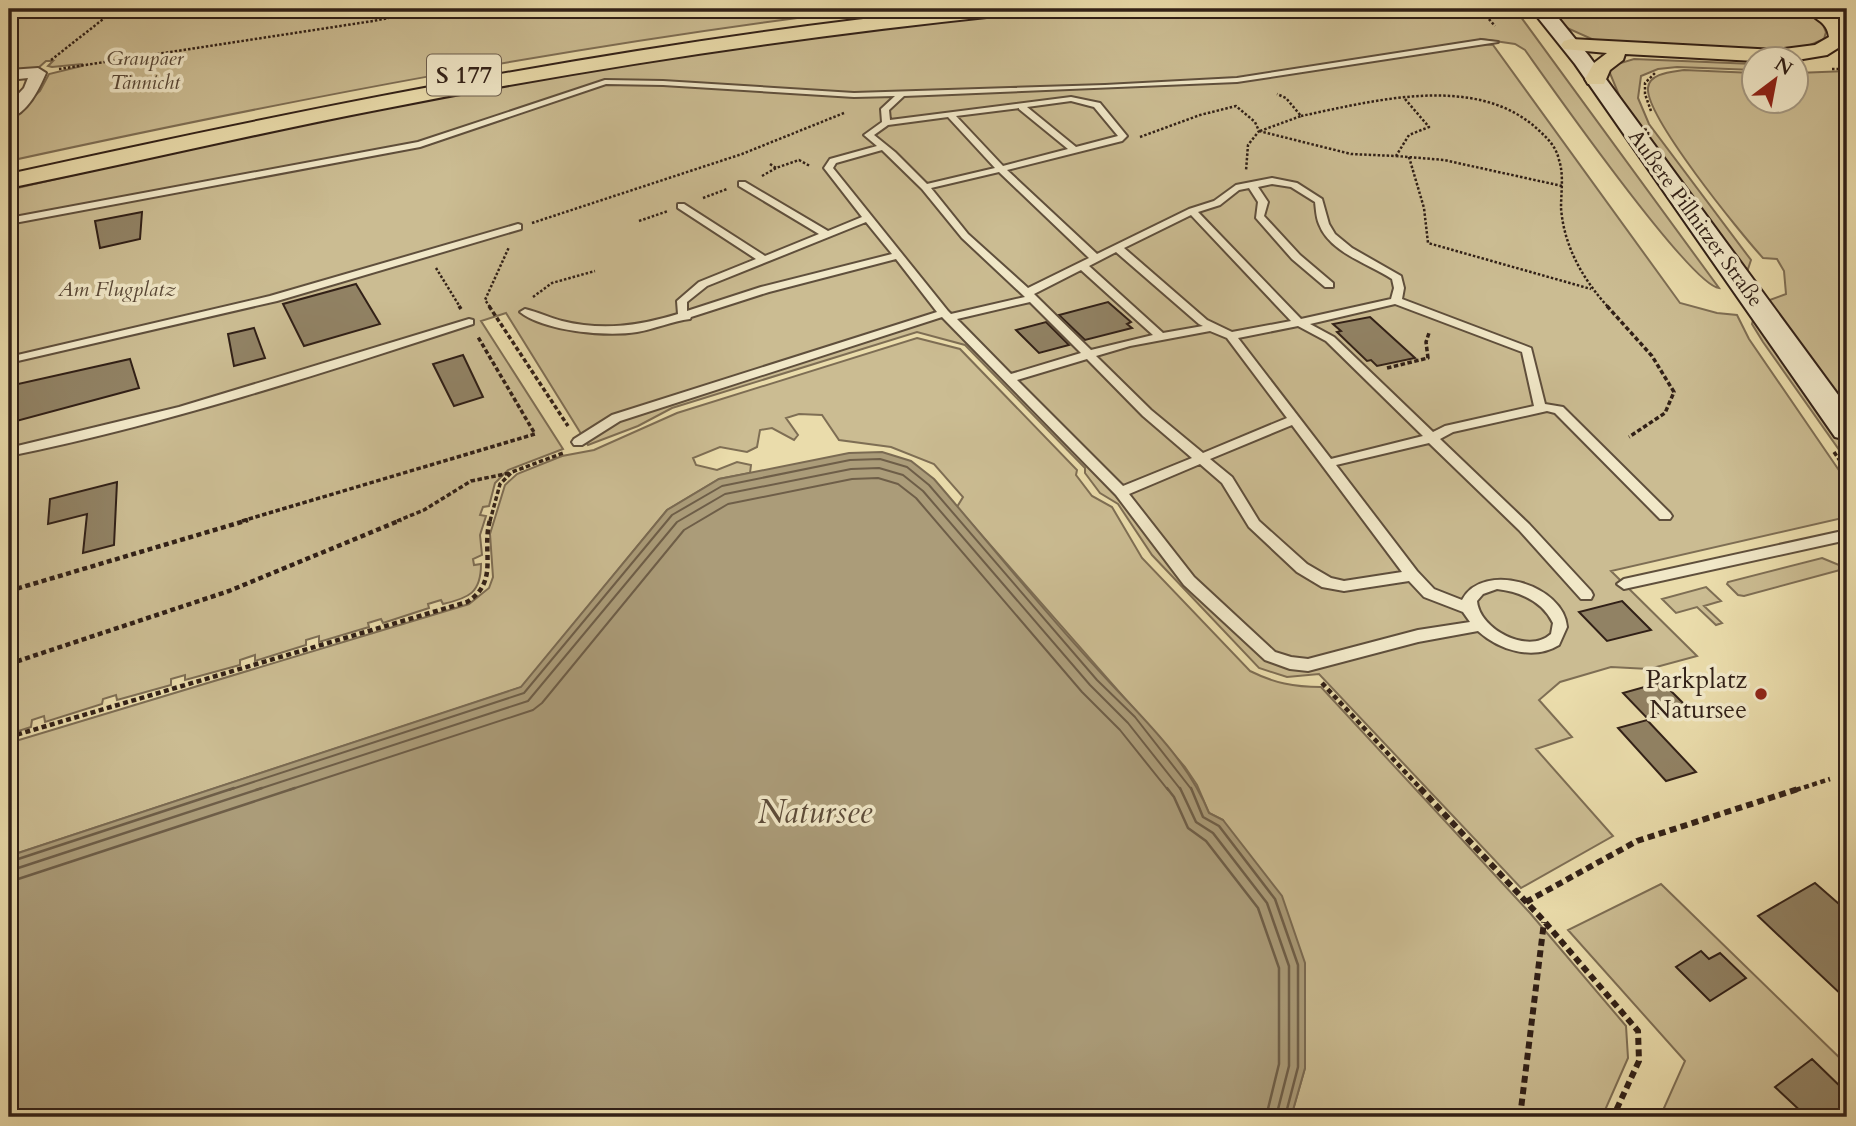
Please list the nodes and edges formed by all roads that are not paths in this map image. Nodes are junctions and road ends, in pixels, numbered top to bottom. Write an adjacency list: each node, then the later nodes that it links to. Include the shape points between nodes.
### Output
1 (925, 9): 20 (highway, S 177, via 631,47 477,73)
2 (1004, 9): 22 (highway, S 177, via 717,43 501,79)
3 (1541, 9): 6 (main road, Äußere Pillnitzer Straße)
4 (1815, 9): 6 (highway, via 1837,26 1839,39 1805,54)
5 (1494, 42): 29 (lane, via 1237,80 985,93 853,94 605,82 420,144)
6 (1572, 47): 7 (highway); 12 (main road, Äußere Pillnitzer Straße)
7 (1616, 56): 9 (highway); 12 (highway, via 1601,67)
8 (1847, 56): 10 (highway)
9 (1741, 60)
10 (1811, 60)
11 (9, 75): 15 (street, via 38,73 31,90)
12 (1596, 79): 53 (main road, Äußere Pillnitzer Straße)
13 (900, 96): 17 (lane, via 885,109)
14 (1022, 107): 16 (lane); 19 (lane); 19 (lane, via 1086,101 1097,105 1123,135)
15 (9, 113)
16 (950, 115): 17 (lane); 21 (lane)
17 (886, 123): 18 (lane, via 869,135)
18 (884, 147): 25 (lane); 28 (lane, via 833,161 828,168)
19 (1073, 149): 21 (lane)
20 (9, 169)
21 (1001, 169): 25 (lane); 34 (lane)
22 (9, 181)
23 (742, 184): 31 (lane)
24 (1252, 185): 27 (lane, via 1236,188 1217,203); 37 (lane, via 1263,202 1259,216); 39 (lane, via 1272,181 1306,190 1319,201 1322,220 1334,240 1397,278)
25 (925, 187): 38 (lane, via 965,236)
26 (681, 206): 35 (lane)
27 (1192, 211): 32 (lane); 43 (lane)
28 (866, 219): 31 (lane); 33 (lane)
29 (9, 221)
30 (517, 227): 49 (lane, via 428,256 194,319)
31 (826, 234): 35 (lane)
32 (1117, 248): 34 (lane); 45 (lane)
33 (897, 256): 41 (lane); 42 (lane, via 762,290)
34 (1095, 258): 36 (lane)
35 (764, 260): 42 (lane, via 692,291 682,301)
36 (1082, 265): 38 (lane); 47 (lane)
37 (1329, 285)
38 (1030, 296): 41 (lane); 48 (lane)
39 (1396, 301): 43 (lane, via 1346,316); 51 (lane, via 1527,351)
40 (525, 312): 42 (lane, via 573,329 604,332 635,331)
41 (947, 316): 50 (lane); 55 (lane, via 616,418)
42 (687, 317)
43 (1298, 321): 46 (lane); 54 (lane, via 1330,338)
44 (469, 322): 56 (lane, via 276,385)
45 (1210, 328): 46 (lane); 47 (lane)
46 (1231, 336): 52 (lane)
47 (1161, 337): 48 (lane)
48 (1088, 356): 50 (lane); 57 (lane, via 1147,413)
49 (9, 360)
50 (1011, 378): 59 (lane)
51 (1540, 408): 54 (lane, via 1449,429); 60 (lane, via 1559,410)
52 (1296, 419): 57 (lane); 58 (lane)
53 (1847, 430)
54 (1432, 438): 58 (lane); 64 (lane)
55 (578, 442)
56 (9, 452)
57 (1202, 457): 59 (lane); 62 (lane, via 1227,480 1254,524 1302,568 1327,583 1344,586)
58 (1329, 463): 62 (lane)
59 (1121, 492): 66 (lane, via 1189,581 1270,656 1308,664)
60 (1664, 516)
61 (1847, 535): 63 (lane)
62 (1412, 575): 65 (lane, via 1429,593)
63 (1624, 584)
64 (1586, 595)
65 (1468, 608): 66 (lane); 66 (lane, via 1469,598 1484,586 1511,585 1549,605 1560,631 1549,645 1527,648 1500,641)
66 (1478, 626)

